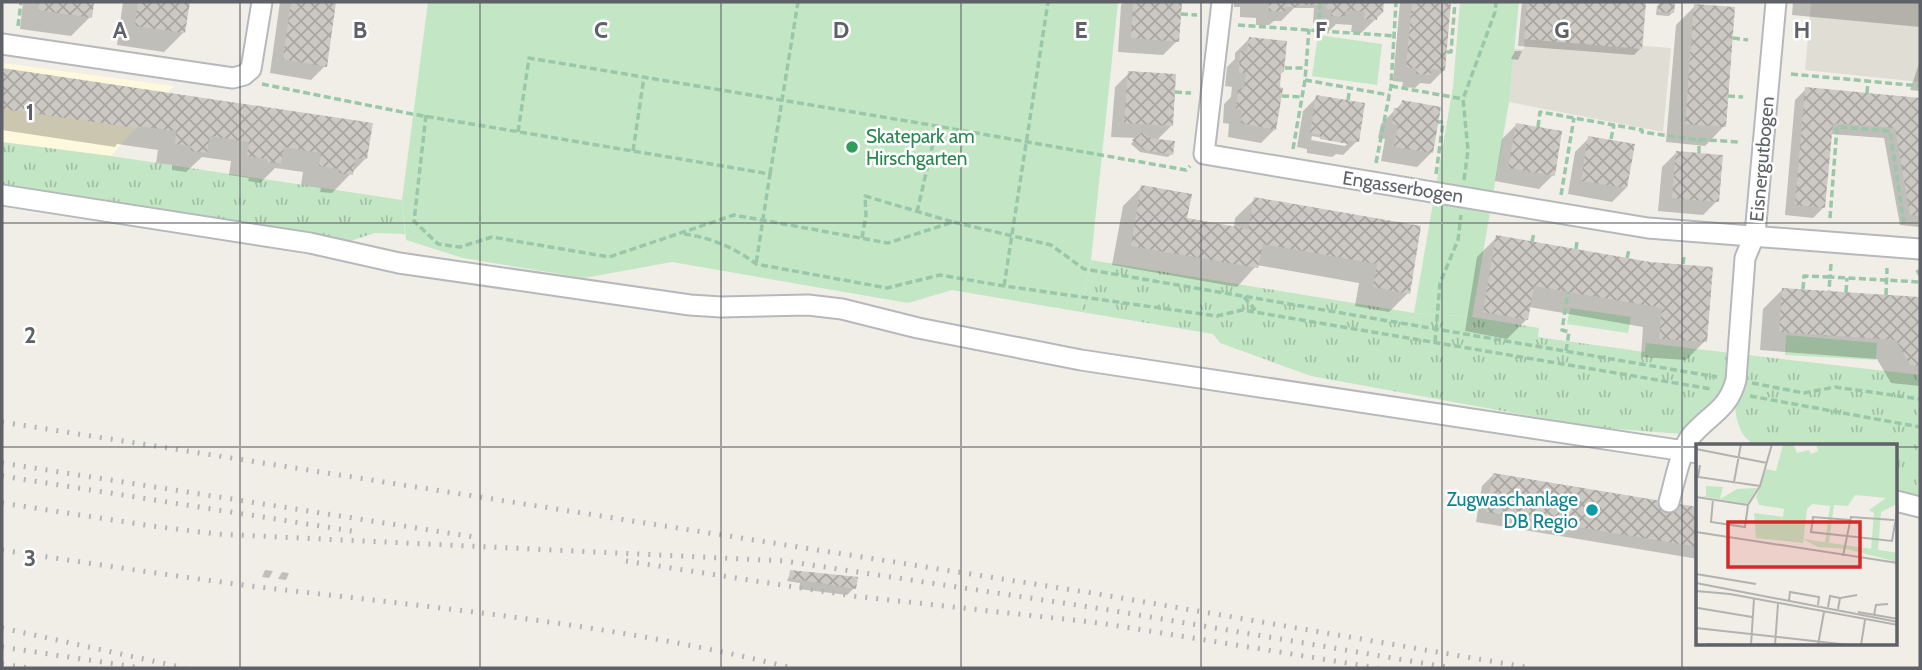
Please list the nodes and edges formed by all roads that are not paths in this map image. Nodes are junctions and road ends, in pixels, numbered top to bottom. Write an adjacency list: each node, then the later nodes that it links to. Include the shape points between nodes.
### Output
1 (262, 2): 4 (street, via 251,69 233,78)
2 (1222, 2): 6 (street, Engasserbogen, via 1204,154 1648,228)
3 (1776, 2): 6 (street, Eisnergutbogen)
4 (2, 44)
5 (2, 195): 8 (street, via 310,243 399,264 690,305 842,309 1081,360)
6 (1755, 234): 7 (street, Eisnergutbogen); 8 (street, via 1745,258 1734,386 1726,404 1690,436)
7 (1920, 249)
8 (1691, 451): 10 (street)
9 (1898, 501): 11 (street)
10 (1669, 502)
11 (1920, 507)

